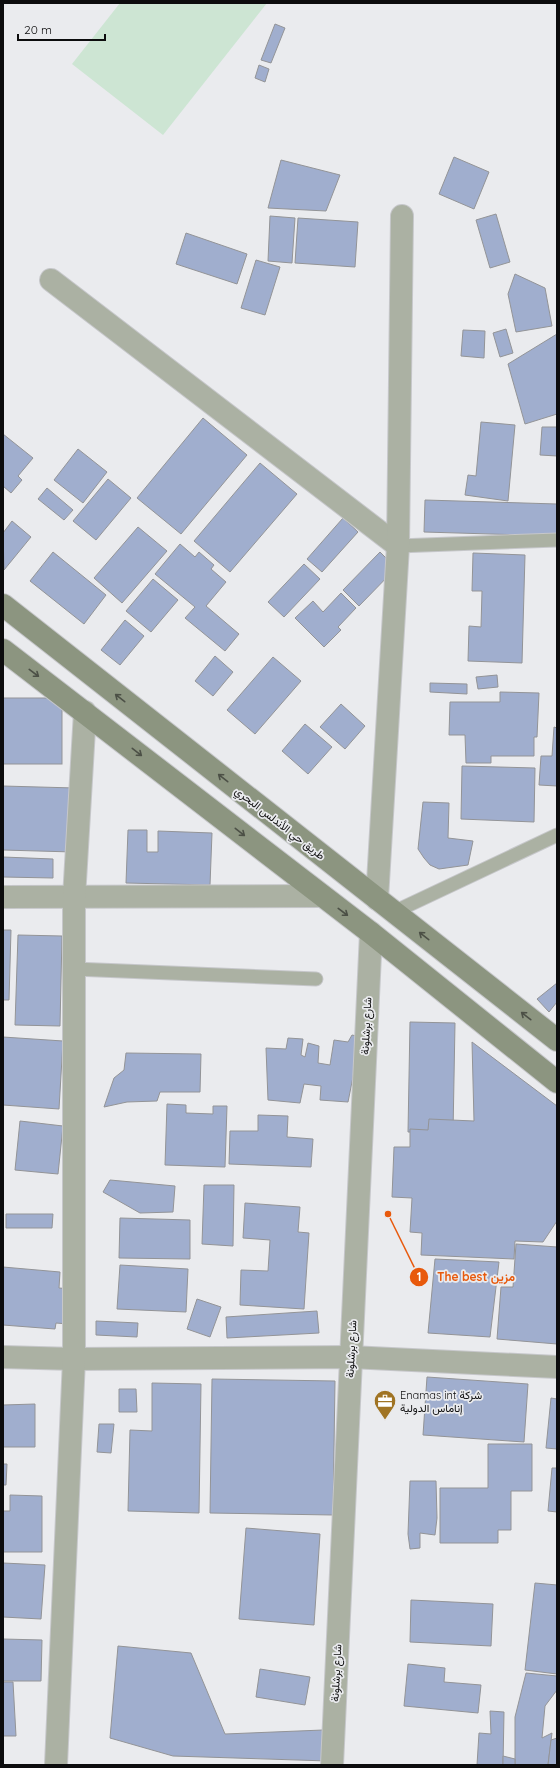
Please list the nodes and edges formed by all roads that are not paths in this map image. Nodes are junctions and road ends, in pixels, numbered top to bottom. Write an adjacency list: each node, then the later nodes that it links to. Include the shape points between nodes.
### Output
1 (402, 216): 4 (street)
2 (51, 280): 4 (street)
3 (557, 540): 4 (lane)
4 (398, 546): 12 (street)
5 (3, 606): 12 (street, طريق حي الأندلس البحري, one-way to 5)
6 (3, 650): 7 (street, one-way to 7)
7 (85, 712): 9 (street, one-way to 9); 11 (street)
8 (557, 835): 13 (lane)
9 (322, 896): 11 (street); 14 (street, one-way to 14)
10 (3, 897): 11 (street)
11 (74, 898): 15 (street)
12 (377, 899): 13 (street, طريق حي الأندلس البحري)
13 (394, 912): 17 (street, طريق حي الأندلس البحري, one-way to 13)
14 (371, 933): 18 (street); 20 (street, شارع برشلونة)
15 (74, 968): 16 (lane); 21 (street)
16 (316, 979)
17 (557, 1040)
18 (557, 1082)
19 (3, 1357): 21 (street)
20 (350, 1357): 21 (street); 22 (street); 24 (street, شارع برشلونة)
21 (74, 1359): 23 (street)
22 (557, 1367)
23 (56, 1765)
24 (332, 1765)

